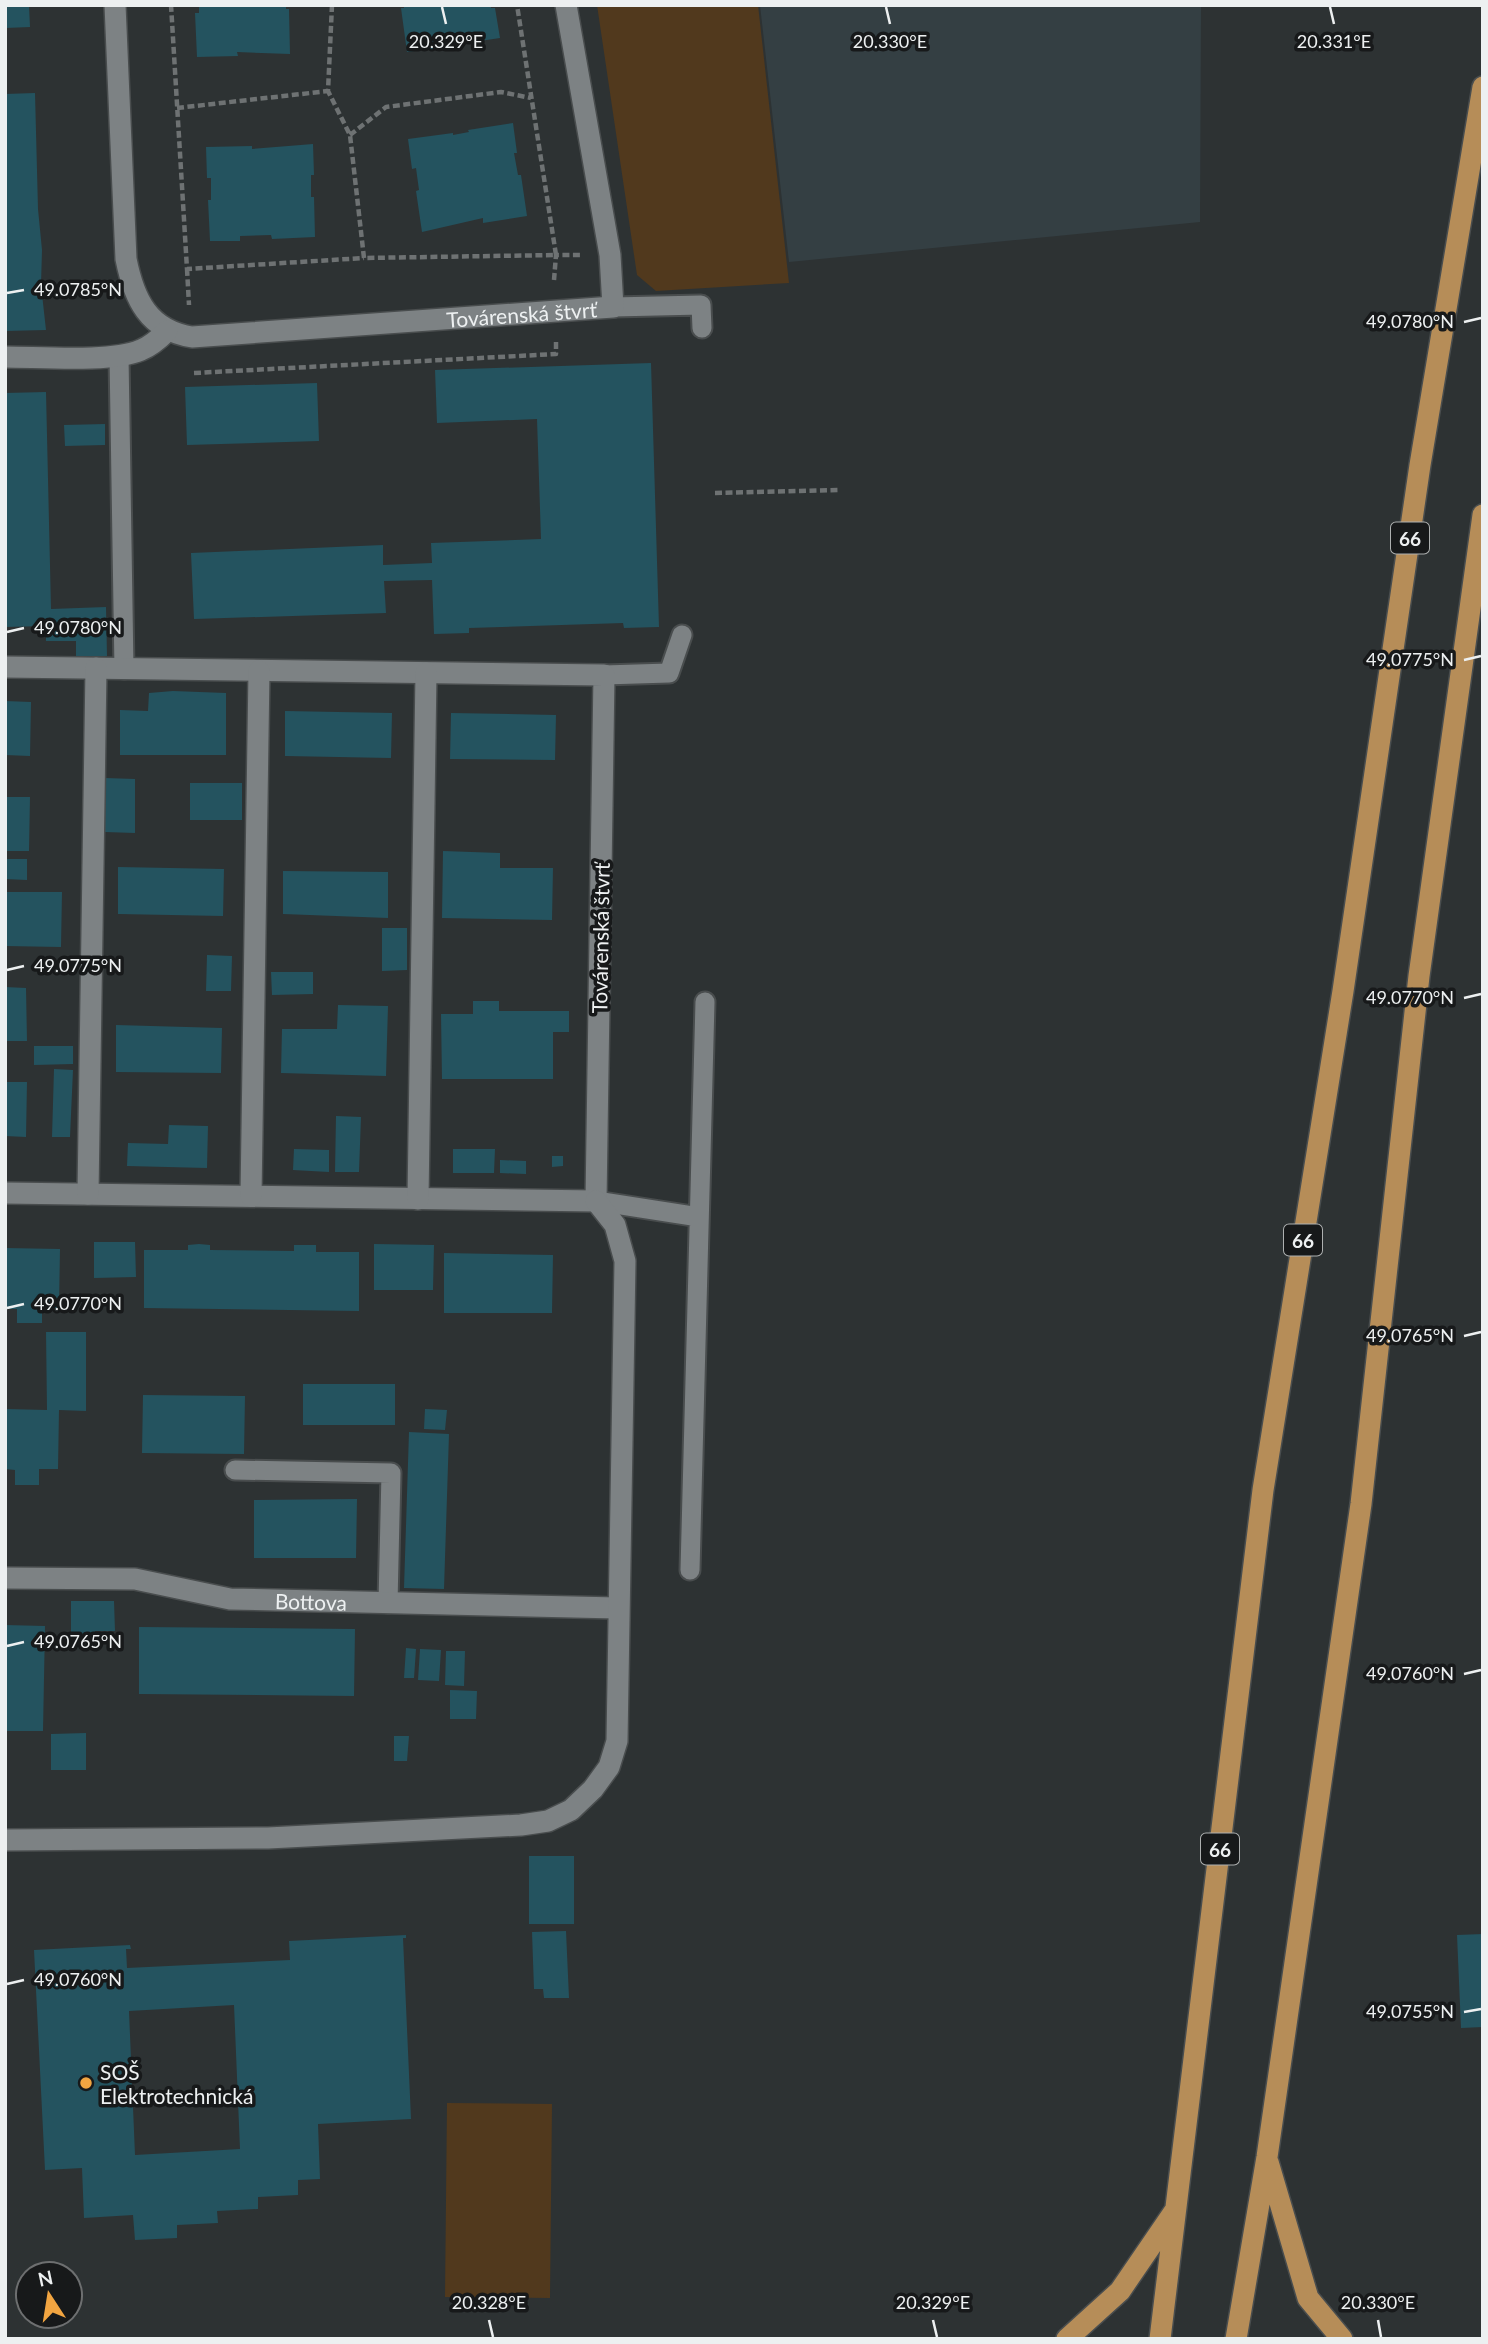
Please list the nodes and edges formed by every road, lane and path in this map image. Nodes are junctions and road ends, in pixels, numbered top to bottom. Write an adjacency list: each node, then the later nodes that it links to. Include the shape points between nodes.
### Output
1 (115, 5): 19 (street, via 126,259 139,303)
2 (172, 5): 9 (path)
3 (332, 5): 7 (path)
4 (517, 5): 8 (path)
5 (566, 5): 12 (street, Továrenská štvrť)
6 (1483, 87): 48 (main road, 66, via 1420,465 1264,1490)
7 (328, 91): 9 (path); 10 (path)
8 (531, 97): 10 (path, via 501,92 386,107); 11 (path)
9 (177, 108): 14 (path)
10 (350, 135): 13 (path)
11 (556, 255): 12 (path); 13 (path); 15 (path)
12 (610, 255): 17 (street, Továrenská štvrť)
13 (364, 258): 14 (path)
14 (187, 269): 16 (path)
15 (554, 281)
16 (189, 305)
17 (613, 307): 18 (lane, via 701,305); 19 (street, Továrenská štvrť, via 192,337)
18 (702, 328)
19 (167, 331): 21 (street, via 156,342)
20 (555, 341): 23 (path, via 556,354)
21 (119, 356): 22 (street); 30 (lane)
22 (5, 357)
23 (194, 373)
24 (840, 490): 25 (path)
25 (715, 493)
26 (1483, 515): 47 (main road, via 1419,976 1361,1504)
27 (682, 635): 33 (lane, via 669,673)
28 (5, 667): 29 (street)
29 (96, 668): 30 (street); 36 (street)
30 (124, 669): 31 (street)
31 (259, 671): 32 (street); 37 (street)
32 (426, 673): 33 (street); 38 (street)
33 (604, 675): 39 (street, Továrenská štvrť)
34 (705, 1002): 40 (lane)
35 (5, 1193): 36 (street)
36 (88, 1194): 37 (street)
37 (251, 1196): 38 (street)
38 (418, 1199): 39 (street)
39 (596, 1201): 40 (lane); 45 (street, via 615,1225 625,1261)
40 (699, 1217): 42 (lane)
41 (234, 1470): 44 (lane, via 391,1473)
42 (690, 1570)
43 (5, 1578): 44 (street, Bottova, via 135,1579 230,1599)
44 (388, 1603): 45 (street, Bottova)
45 (617, 1608): 46 (street, via 617,1741 609,1767 570,1810 548,1821 268,1838)
46 (5, 1840)
47 (1267, 2157): 51 (main road); 52 (main road, via 1308,2298)
48 (1177, 2207): 49 (main road, via 1120,2291); 50 (main road, 66)
49 (1067, 2339)
50 (1160, 2339)
51 (1236, 2339)
52 (1342, 2339)

